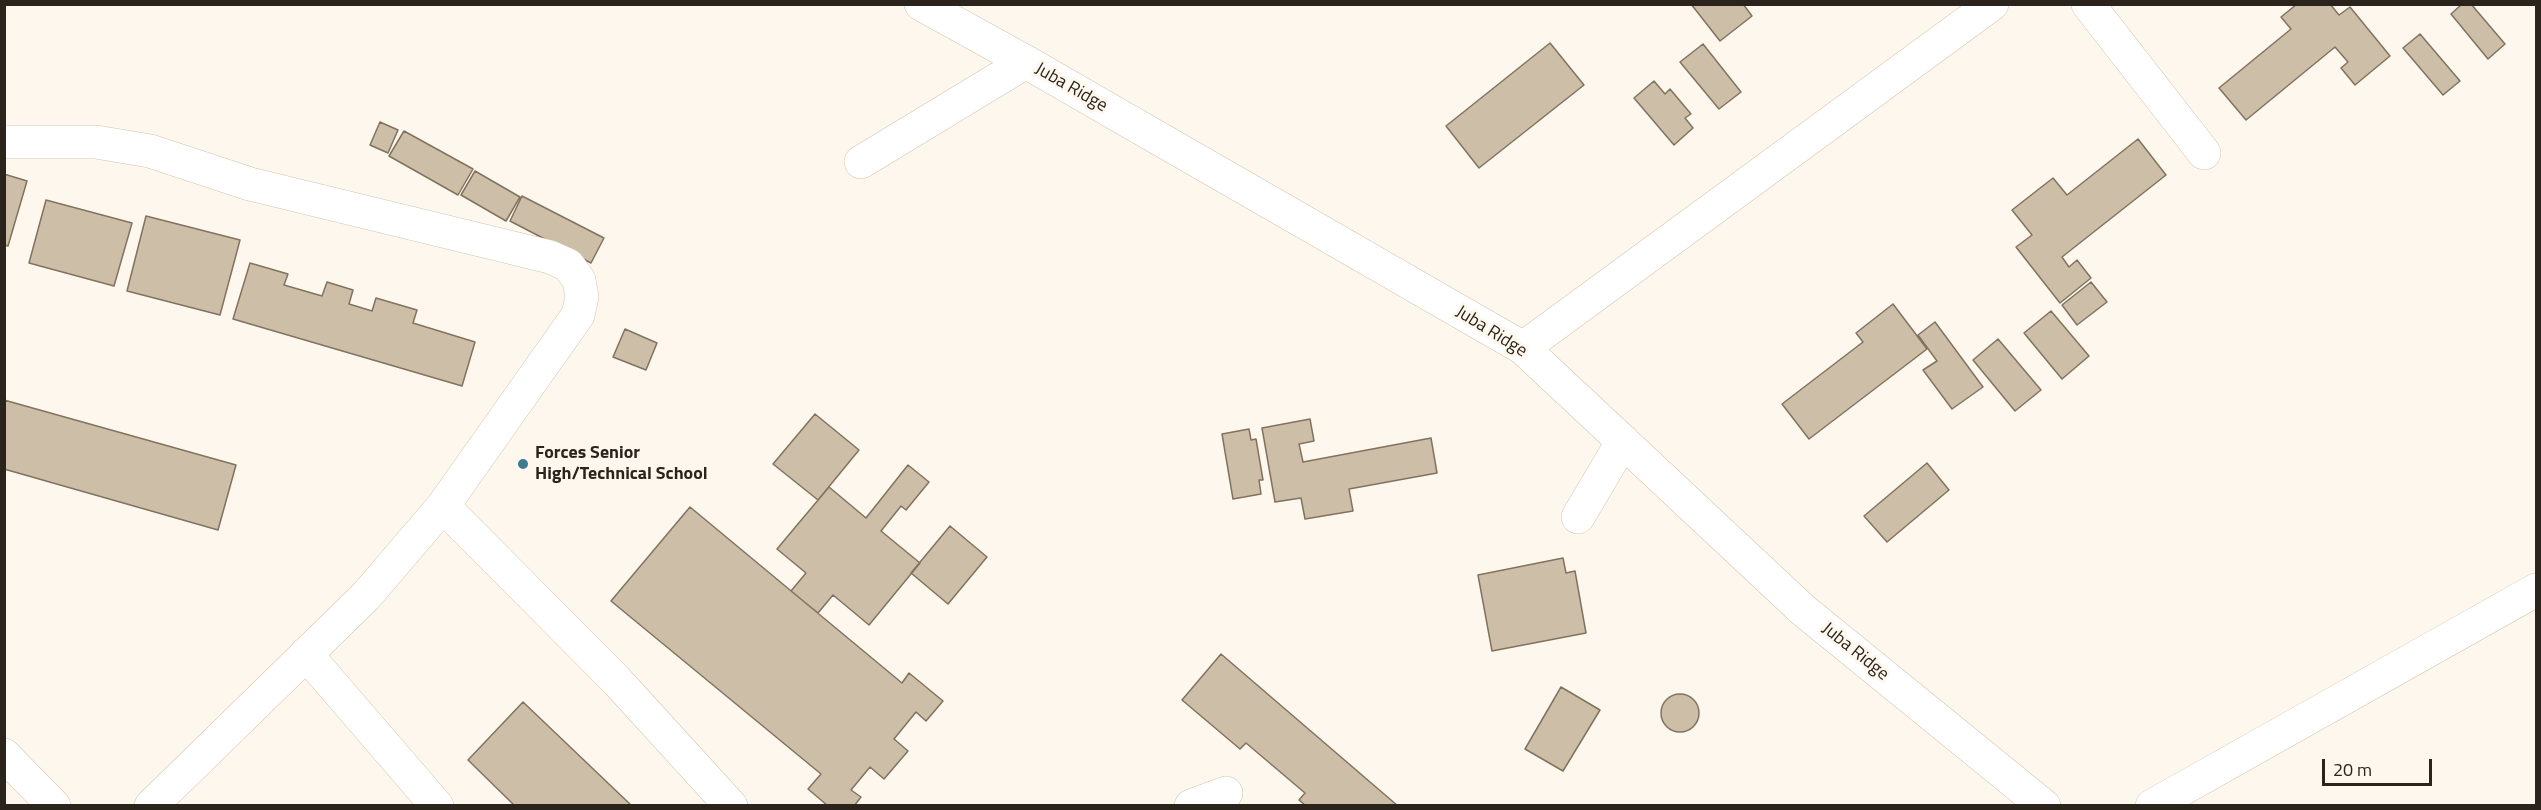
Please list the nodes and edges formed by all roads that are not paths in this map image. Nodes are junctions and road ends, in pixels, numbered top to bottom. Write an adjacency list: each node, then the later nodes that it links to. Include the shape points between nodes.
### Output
1 (921, 4): 4 (street, Juba Ridge)
2 (1992, 4): 8 (street)
3 (2088, 4): 6 (street)
4 (1026, 62): 7 (street); 8 (street, Juba Ridge)
5 (4, 142): 10 (street, via 96,142 150,151 250,184 550,257 568,265 579,280 582,297 578,315)
6 (2204, 153)
7 (861, 162)
8 (1522, 348): 9 (street, Juba Ridge)
9 (1623, 441): 11 (street); 21 (street, Juba Ridge, via 1803,610)
10 (443, 506): 13 (street, via 366,596); 19 (street, via 616,680)
11 (1578, 517)
12 (2536, 590): 22 (street)
13 (306, 654): 17 (street); 18 (street)
14 (4, 755): 16 (street)
15 (1226, 793): 20 (street)
16 (54, 806)
17 (151, 806)
18 (437, 806)
19 (731, 806)
20 (1191, 806)
21 (2044, 806)
22 (2152, 806)

